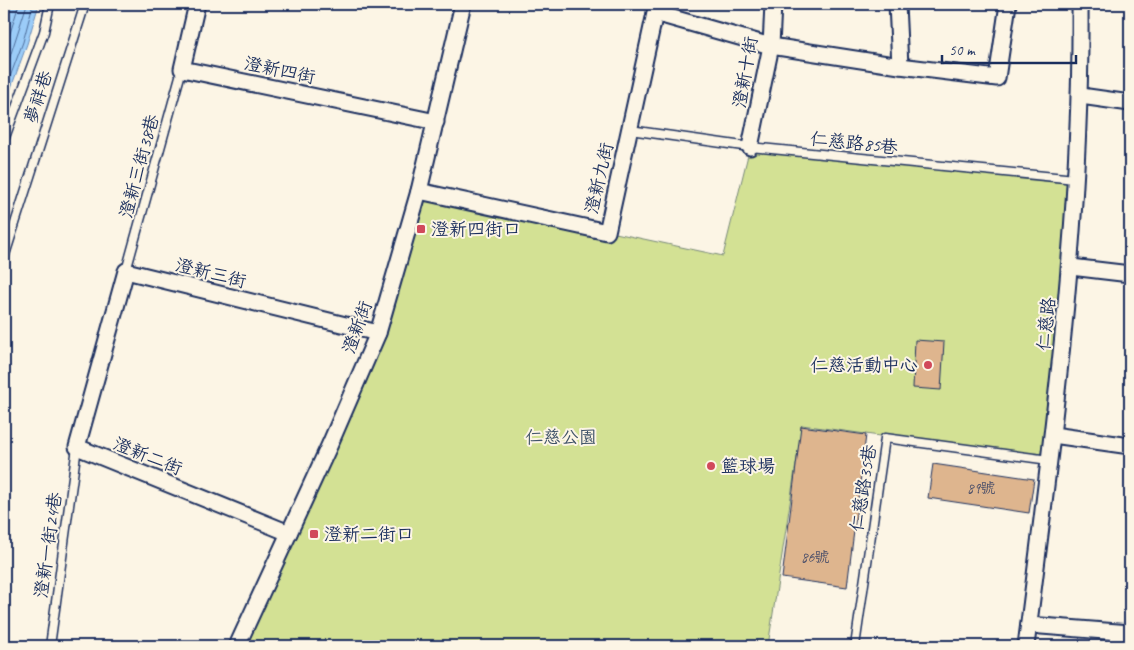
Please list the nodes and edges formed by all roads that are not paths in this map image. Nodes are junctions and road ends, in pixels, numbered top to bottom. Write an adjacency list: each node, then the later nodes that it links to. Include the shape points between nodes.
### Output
1 (50, 4): 17 (lane, via 44,32)
2 (84, 4): 21 (lane, 夢祥巷)
3 (197, 4): 12 (street)
4 (463, 4): 15 (street, 澄新街)
5 (773, 4): 10 (street, 澄新十街)
6 (897, 4): 11 (street)
7 (1008, 4): 11 (street, via 997,78)
8 (1080, 4): 13 (street, 仁慈路)
9 (656, 9): 10 (street); 16 (street, 澄新九街)
10 (771, 46): 11 (street); 18 (street, 澄新十街)
11 (900, 66)
12 (182, 69): 15 (street, 澄新四街); 23 (lane, 澄新三街38巷)
13 (1081, 96): 14 (street); 19 (street, 仁慈路)
14 (1130, 103)
15 (436, 122): 20 (street, 澄新街)
16 (630, 130): 18 (lane, 仁慈路85巷); 20 (street, 澄新九街, via 607,232)
17 (4, 140)
18 (750, 148): 19 (lane, 仁慈路85巷)
19 (1075, 179): 22 (street, 仁慈路)
20 (419, 191): 25 (street, 澄新街)
21 (4, 258)
22 (1071, 267): 24 (street); 26 (street, 仁慈路)
23 (126, 271): 25 (street, 澄新三街); 28 (street)
24 (1130, 274)
25 (378, 333): 30 (street, 澄新街)
26 (1053, 435): 27 (street); 29 (street, 仁慈路)
27 (1130, 446)
28 (76, 447): 30 (street, 澄新二街); 33 (lane, 澄新一街24巷)
29 (1049, 460): 31 (street, 仁慈路); 35 (lane, 仁慈路35巷, via 885,438)
30 (289, 533): 34 (street, 澄新街)
31 (1029, 625): 32 (street); 36 (street, 仁慈路)
32 (1130, 633)
33 (50, 646)
34 (237, 646)
35 (855, 646)
36 (1026, 646)

